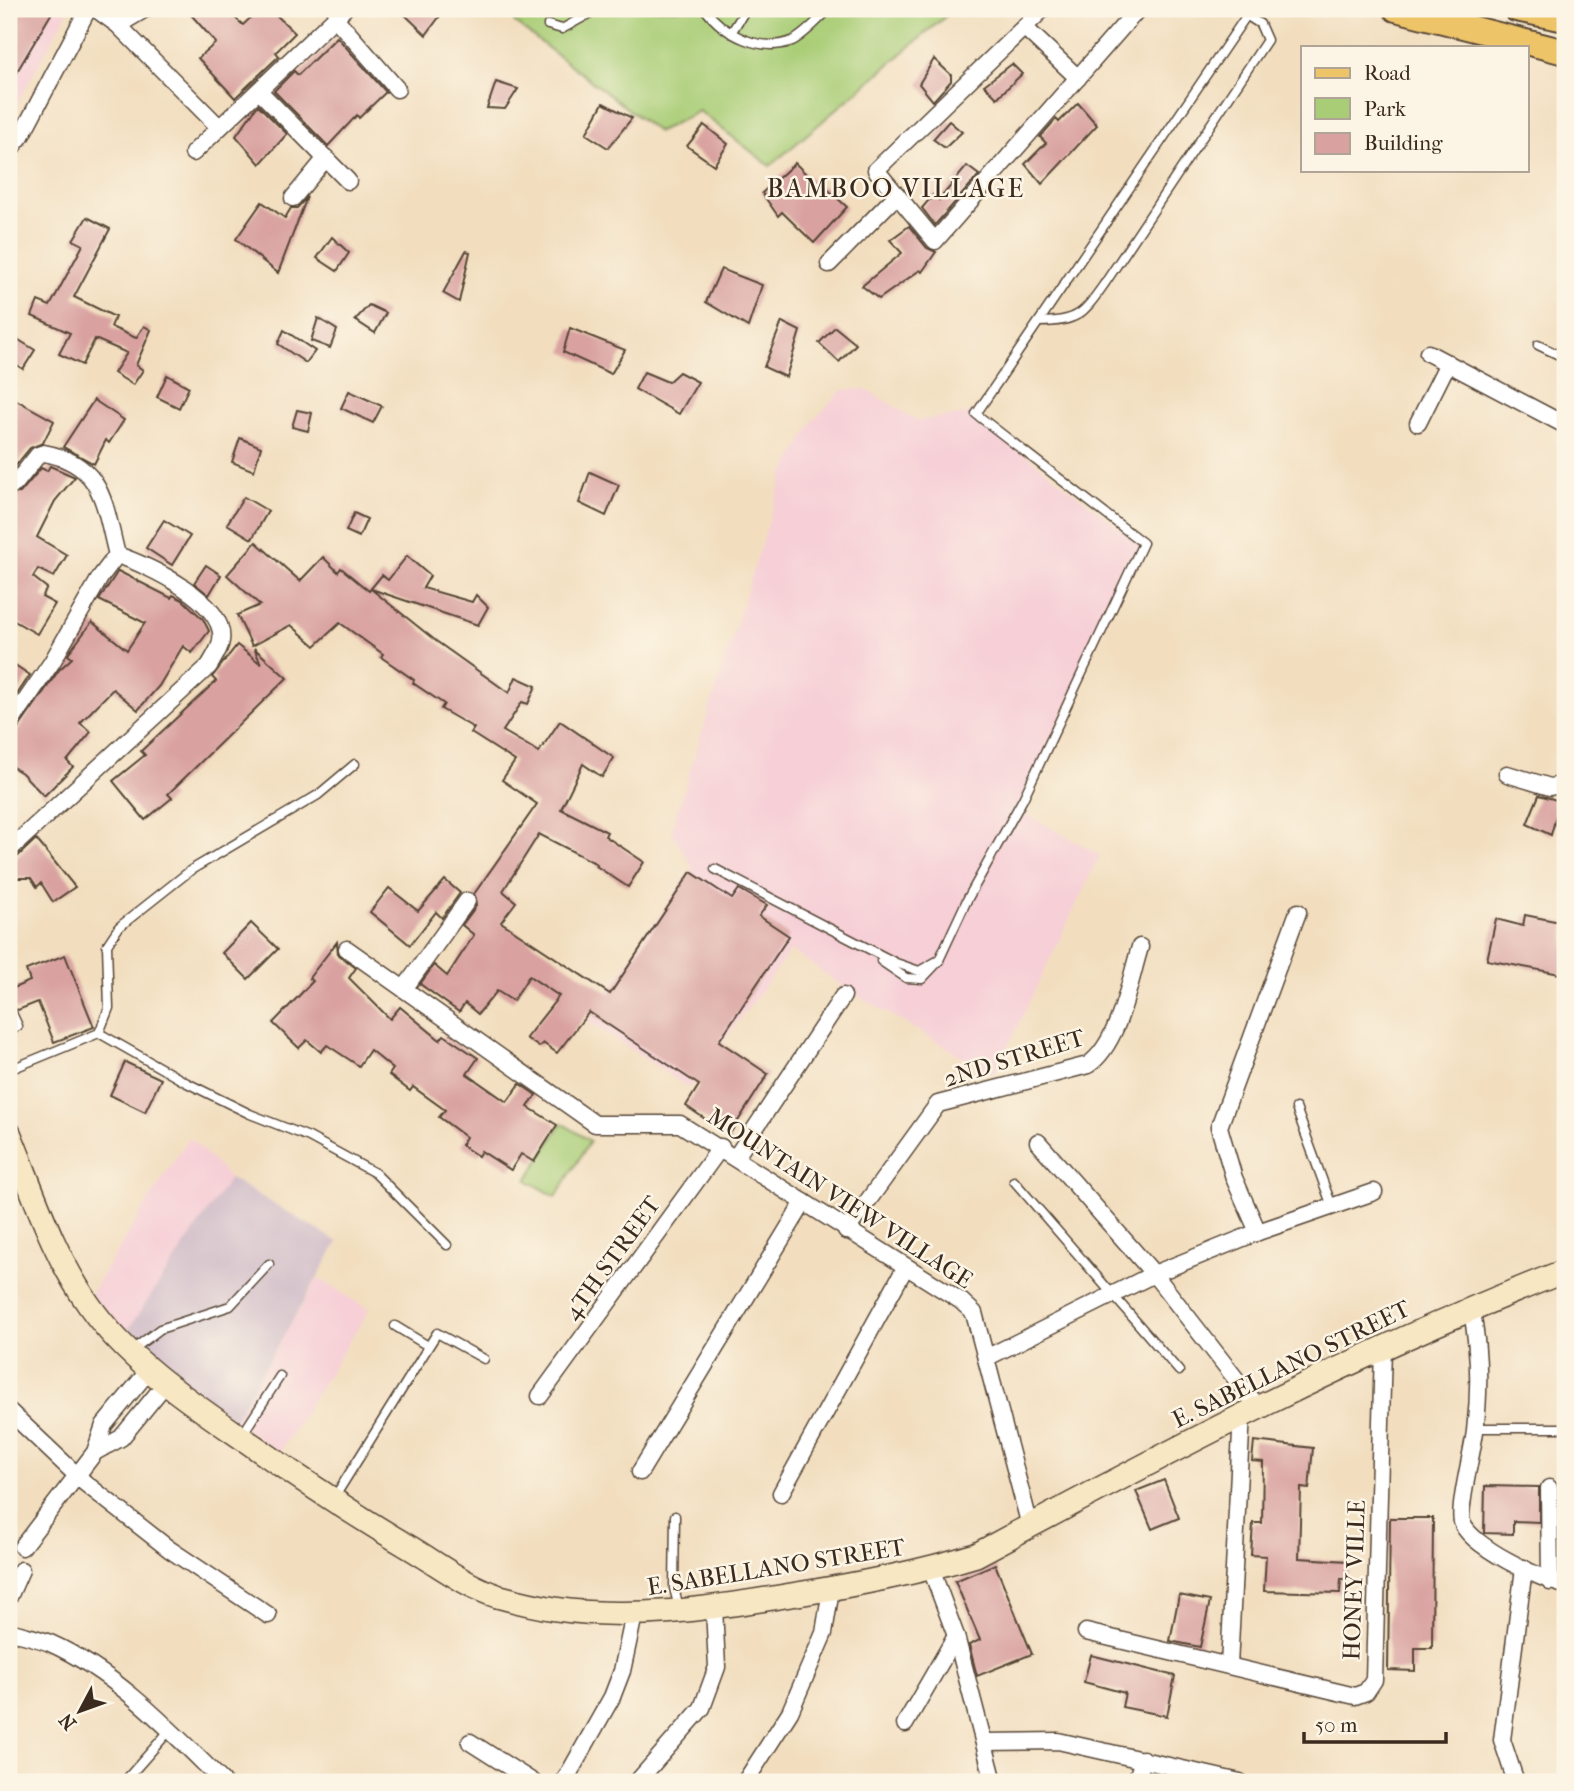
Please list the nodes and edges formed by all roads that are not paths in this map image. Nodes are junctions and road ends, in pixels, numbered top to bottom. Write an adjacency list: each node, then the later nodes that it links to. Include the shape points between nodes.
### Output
1 (88, 9): 24 (street)
2 (96, 9): 15 (street)
3 (145, 9): 15 (street)
4 (598, 9): 16 (lane, via 562,29)
5 (705, 9): 18 (lane)
6 (746, 9): 18 (lane)
7 (830, 9): 18 (lane, via 794,40 767,47)
8 (1043, 9): 17 (street)
9 (1138, 9): 20 (street)
10 (1396, 9): 19 (main road)
11 (1516, 9): 14 (main road)
12 (1249, 12): 31 (lane); 31 (lane, via 1266,40 1105,283 1079,316 1068,321)
13 (340, 14): 21 (street); 22 (street)
14 (1565, 19)
15 (118, 25): 23 (street)
16 (548, 25)
17 (1025, 28): 20 (street); 28 (street, via 876,170)
18 (731, 33)
19 (1565, 52)
20 (1079, 78): 28 (street, via 935,241)
21 (397, 89)
22 (260, 92): 23 (street); 26 (street)
23 (218, 126): 25 (street)
24 (9, 152)
25 (193, 153)
26 (326, 158): 27 (street); 29 (street)
27 (348, 181)
28 (897, 195): 30 (street)
29 (293, 198)
30 (829, 264)
31 (1039, 321): 45 (lane, via 976,414 1143,544 1023,799 939,960 919,971 896,963)
32 (1538, 345): 34 (lane)
33 (1427, 353): 35 (street)
34 (1565, 358)
35 (1448, 363): 36 (street); 37 (street)
36 (1418, 423)
37 (1565, 425)
38 (9, 484): 39 (street, via 15,484 44,453 82,467 100,491)
39 (117, 555): 40 (street); 44 (street, via 143,564 207,605 218,618 221,642 209,666)
40 (9, 725)
41 (355, 764): 54 (lane, via 318,795 191,870 119,927 107,945 109,1008)
42 (1507, 774): 43 (street, via 1550,787 1561,785)
43 (1565, 775)
44 (9, 849)
45 (715, 869)
46 (467, 901): 50 (street)
47 (1298, 912): 66 (street, via 1219,1126 1234,1178)
48 (1140, 947): 65 (street, 2ND STREET, via 1111,1040 1100,1057 1088,1065 938,1104)
49 (347, 949): 50 (street, MOUNTAIN VIEW VILLAGE)
50 (404, 989): 59 (street, MOUNTAIN VIEW VILLAGE, via 595,1124 680,1124)
51 (843, 996): 60 (street)
52 (12, 1013): 53 (lane, via 18,1026)
53 (9, 1030)
54 (99, 1033): 55 (lane); 67 (lane, via 187,1083 309,1137 375,1173)
55 (9, 1070)
56 (1296, 1108): 64 (lane)
57 (9, 1133): 77 (street, E. SABELLANO STREET, via 46,1203 50,1237 75,1284)
58 (1038, 1142): 71 (street)
59 (721, 1147): 60 (street, MOUNTAIN VIEW VILLAGE); 83 (street, 4TH STREET)
60 (736, 1157): 63 (street, MOUNTAIN VIEW VILLAGE)
61 (1014, 1181): 72 (lane)
62 (1374, 1192): 64 (street)
63 (804, 1202): 65 (street, MOUNTAIN VIEW VILLAGE); 89 (street)
64 (1333, 1209): 66 (street)
65 (846, 1231): 69 (street, MOUNTAIN VIEW VILLAGE)
66 (1258, 1232): 71 (street)
67 (447, 1245)
68 (270, 1264): 77 (lane, via 230,1306 160,1329)
69 (905, 1268): 78 (street, MOUNTAIN VIEW VILLAGE, via 974,1313); 92 (street)
70 (1565, 1271): 73 (street, E. SABELLANO STREET)
71 (1154, 1274): 72 (street); 84 (street)
72 (1111, 1294): 78 (street); 80 (lane)
73 (1471, 1307): 76 (street, E. SABELLANO STREET); 86 (street, via 1477,1339)
74 (395, 1326): 75 (lane)
75 (428, 1346): 79 (lane, via 437,1333); 93 (lane)
76 (1383, 1348): 84 (street, E. SABELLANO STREET); 110 (street, HONEY VILLE, via 1374,1680 1366,1692 1355,1696)
77 (131, 1351): 81 (street, E. SABELLANO STREET)
78 (986, 1358): 95 (street, MOUNTAIN VIEW VILLAGE)
79 (484, 1359)
80 (1179, 1371)
81 (158, 1376): 88 (street, E. SABELLANO STREET); 90 (street, via 104,1425 95,1452)
82 (280, 1376): 88 (lane)
83 (540, 1396)
84 (1249, 1409): 95 (street, E. SABELLANO STREET); 110 (street)
85 (9, 1411): 90 (street)
86 (1476, 1428): 87 (lane); 97 (street, via 1462,1520 1470,1536)
87 (1565, 1428)
88 (240, 1437): 93 (street, E. SABELLANO STREET)
89 (640, 1472)
90 (76, 1476): 96 (street); 105 (street, via 169,1549)
91 (1549, 1488): 100 (street)
92 (781, 1493)
93 (333, 1500): 106 (street, E. SABELLANO STREET, via 495,1595 555,1609)
94 (675, 1516): 104 (lane, via 674,1588)
95 (1030, 1526): 98 (street, E. SABELLANO STREET, via 976,1555)
96 (22, 1547)
97 (1524, 1568): 100 (street); 125 (street, via 1502,1740)
98 (931, 1569): 101 (street, E. SABELLANO STREET); 109 (street)
99 (21, 1570): 102 (street)
100 (1558, 1583)
101 (831, 1589): 103 (street, E. SABELLANO STREET); 121 (street, via 824,1633 790,1712)
102 (9, 1597)
103 (714, 1608): 104 (street, E. SABELLANO STREET); 120 (street, via 717,1667 702,1708)
104 (680, 1611): 106 (street, E. SABELLANO STREET)
105 (268, 1615)
106 (634, 1615): 119 (street, via 612,1697)
107 (9, 1631): 112 (street, via 49,1643 93,1667)
108 (1086, 1632): 110 (street, HONEY VILLE)
109 (956, 1636): 111 (street); 114 (street)
110 (1230, 1666)
111 (905, 1724)
112 (170, 1730): 116 (lane); 117 (street)
113 (470, 1742): 118 (street)
114 (984, 1742): 115 (street, via 1058,1741); 122 (street)
115 (1143, 1759): 123 (street); 124 (street)
116 (124, 1782)
117 (223, 1782)
118 (533, 1782)
119 (564, 1782)
120 (637, 1782)
121 (745, 1782)
122 (994, 1782)
123 (1136, 1782)
124 (1240, 1782)
125 (1516, 1782)

